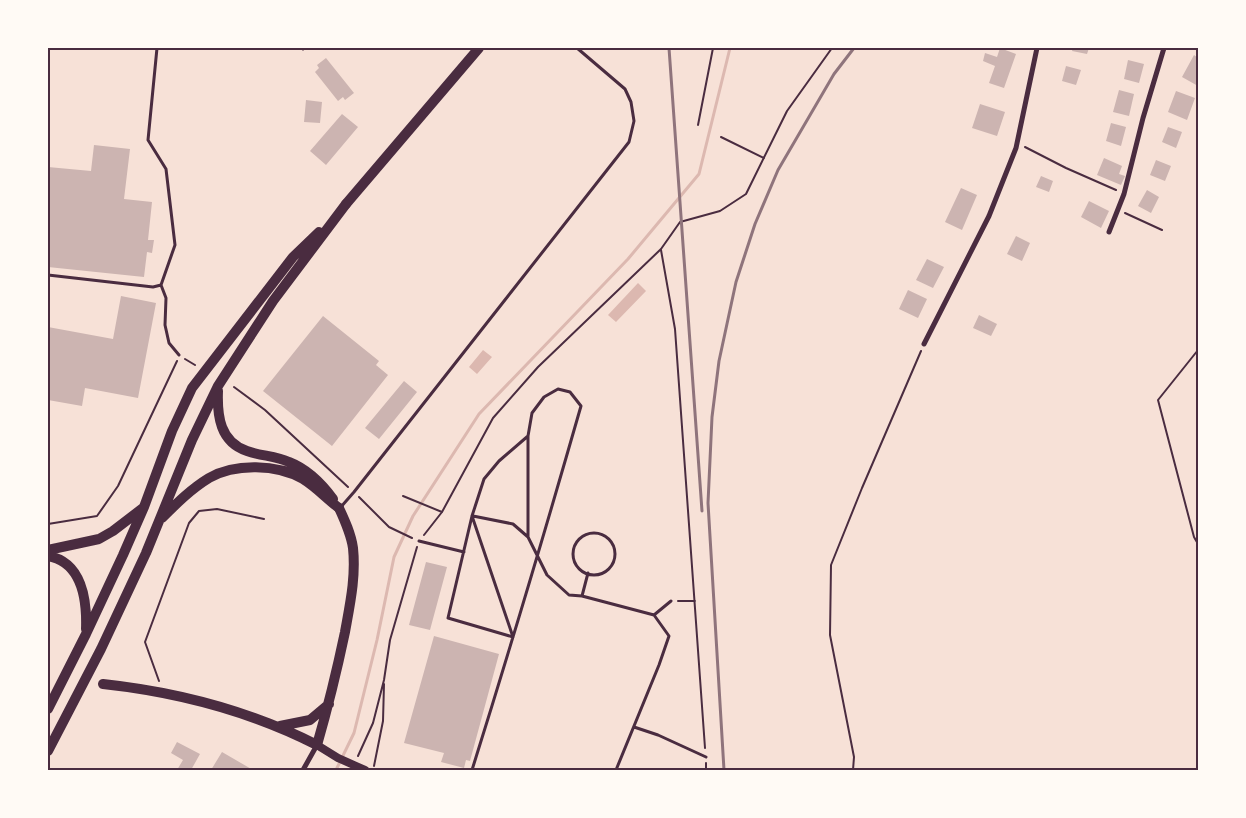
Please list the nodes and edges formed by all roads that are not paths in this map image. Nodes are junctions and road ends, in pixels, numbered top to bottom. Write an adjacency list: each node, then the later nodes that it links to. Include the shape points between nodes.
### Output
1 (157, 48): 9 (lane, via 148,140 166,169 175,245)
2 (479, 48): 6 (main road)
3 (578, 48): 15 (lane, via 625,89 634,121 629,142)
4 (1037, 48): 10 (street, via 1017,142 989,216)
5 (1164, 48): 7 (street, via 1124,194)
6 (346, 204): 12 (main road, via 273,302); 14 (main road, via 293,257 192,388)
7 (1109, 232)
8 (48, 275): 9 (lane, via 153,287)
9 (161, 285): 11 (lane, via 166,298 165,325 169,342)
10 (924, 344)
11 (179, 355)
12 (218, 386): 15 (main road, via 219,419 224,434 234,445 248,452 289,462 326,488); 17 (main road)
13 (528, 436): 16 (lane, via 484,479); 18 (lane); 23 (lane, via 532,413 544,397 558,389 570,392 581,406)
14 (144, 507): 20 (main road, via 99,539); 28 (main road)
15 (339, 508): 17 (main road, via 304,480 285,471 262,467 237,469 211,477 181,498); 31 (main road, via 353,546 354,577)
16 (472, 516): 18 (lane, via 513,524); 21 (lane); 29 (lane)
17 (158, 523): 36 (main road, via 93,665)
18 (528, 537): 23 (lane)
19 (419, 542): 21 (lane)
20 (48, 550)
21 (464, 552): 29 (lane, via 448,618)
22 (48, 556): 28 (main road, via 66,562 77,576 87,613)
23 (538, 556): 25 (lane, via 547,575 569,595); 29 (lane)
24 (588, 573): 24 (lane, via 603,572 614,560 613,544 601,534 585,535 575,547 576,563); 25 (lane)
25 (582, 596): 27 (lane)
26 (672, 601): 27 (lane)
27 (654, 615): 34 (lane, via 669,636)
28 (86, 634): 32 (main road)
29 (514, 637): 40 (lane)
30 (103, 684): 33 (main road, via 164,692)
31 (330, 703): 33 (main road, via 310,720); 35 (main road)
32 (50, 705)
33 (279, 726): 35 (main road)
34 (634, 727): 37 (lane); 41 (lane)
35 (317, 744): 38 (street); 39 (street)
36 (48, 751)
37 (706, 757)
38 (360, 767)
39 (303, 770)
40 (472, 770)
41 (616, 770)

